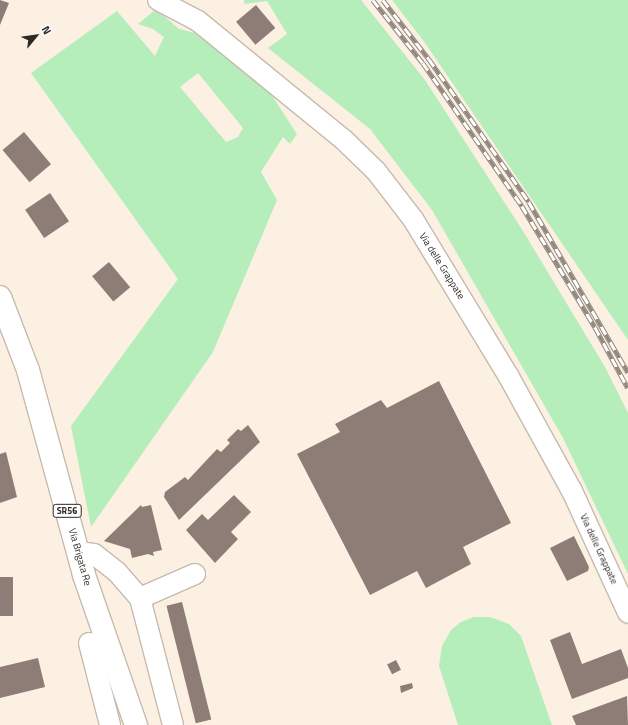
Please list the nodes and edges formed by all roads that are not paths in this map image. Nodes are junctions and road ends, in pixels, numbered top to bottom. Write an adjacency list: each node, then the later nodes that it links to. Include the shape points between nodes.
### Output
1 (158, 0): 3 (street, Via delle Grappate)
2 (192, 0): 3 (street)
3 (198, 22): 8 (street, Via delle Grappate, via 344,140 376,171 413,219 572,490)
4 (0, 296): 5 (main road, Via Brigata Re / SR56, via 28,370)
5 (78, 552): 7 (street, via 94,554 116,572); 11 (main road, Via Brigata Re / SR56)
6 (195, 574): 7 (street)
7 (140, 598): 12 (street)
8 (628, 613)
9 (89, 643): 10 (street)
10 (110, 725)
11 (136, 725)
12 (173, 725)

